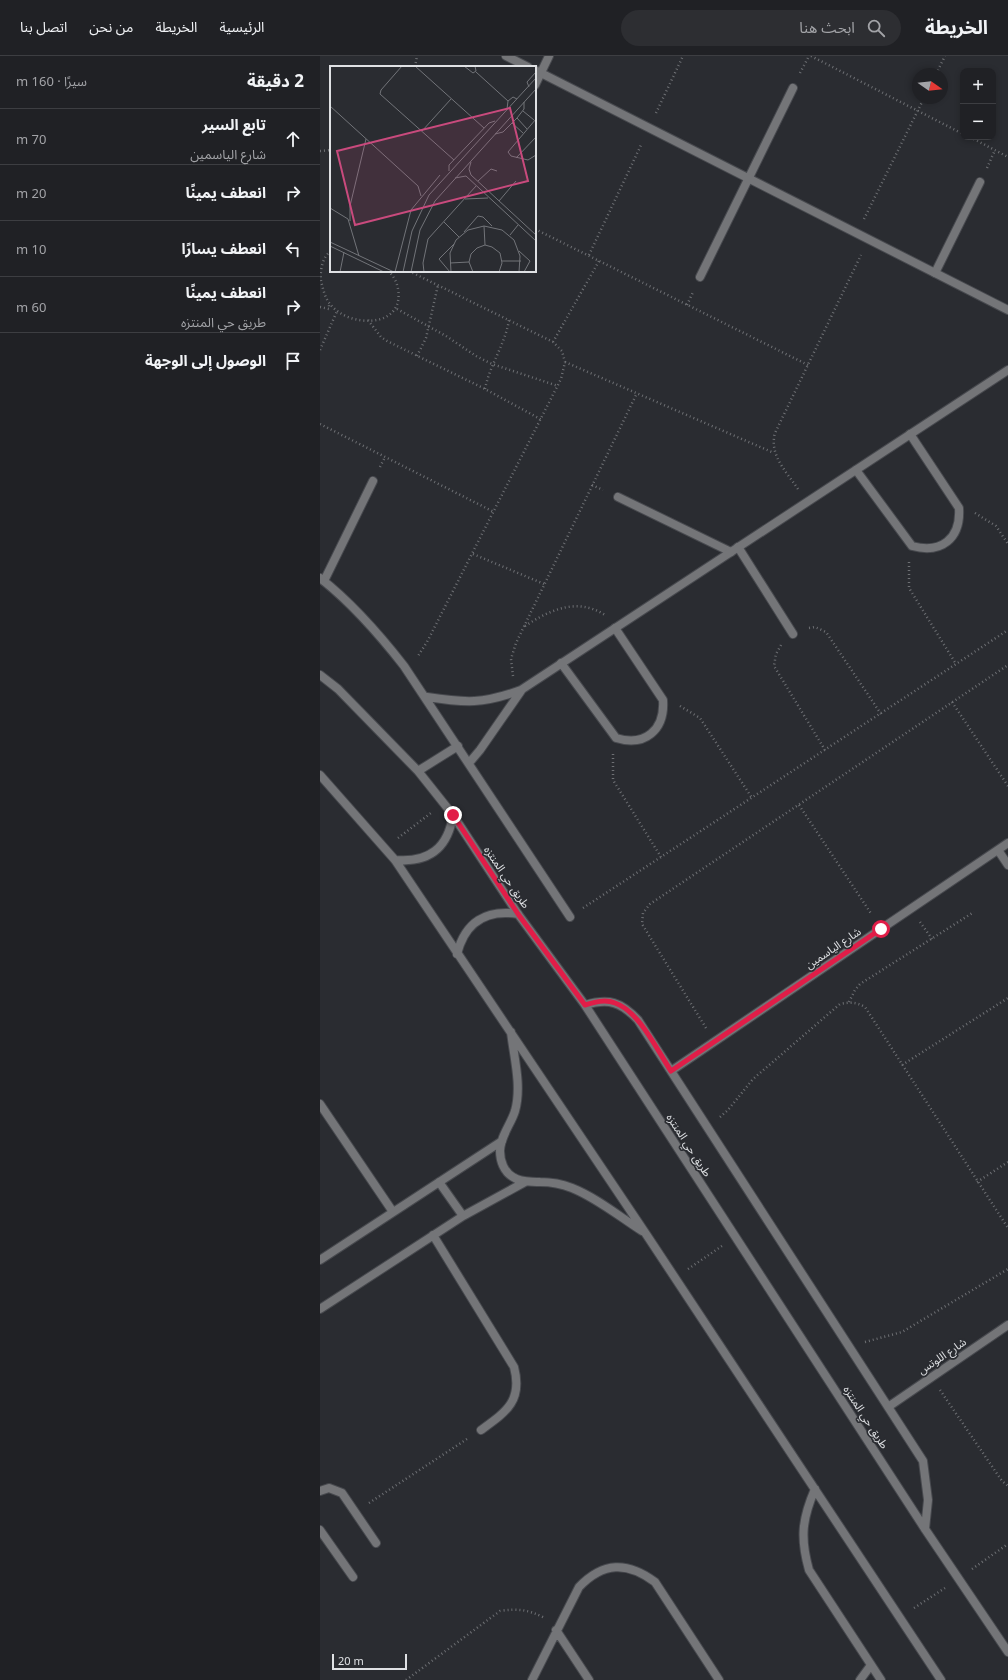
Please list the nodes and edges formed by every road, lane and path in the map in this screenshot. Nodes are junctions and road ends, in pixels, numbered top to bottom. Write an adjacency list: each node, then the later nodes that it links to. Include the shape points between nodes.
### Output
1 (417, 56): 7 (path)
2 (506, 56): 8 (street)
3 (549, 56): 10 (street)
4 (683, 56): 14 (path)
5 (811, 56): 13 (path)
6 (945, 56): 9 (path)
7 (414, 66)
8 (526, 66)
9 (939, 68)
10 (538, 72): 14 (street)
11 (793, 88): 20 (street)
12 (921, 104): 13 (path)
13 (918, 111): 15 (path); 23 (path)
14 (649, 128): 20 (street); 26 (path)
15 (960, 132)
16 (976, 140): 19 (path)
17 (330, 150): 18 (path)
18 (320, 151)
19 (1008, 157)
20 (748, 179): 23 (street); 31 (street)
21 (980, 182): 30 (street)
22 (536, 230): 26 (path)
23 (857, 234): 24 (street)
24 (869, 240): 30 (street); 46 (path)
25 (330, 252): 33 (path, via 325,256 320,276)
26 (589, 256): 27 (path)
27 (599, 261): 41 (path); 46 (path)
28 (389, 272): 35 (path, via 397,283)
29 (412, 272): 32 (path)
30 (935, 273): 36 (street)
31 (700, 277)
32 (438, 285): 39 (path); 40 (path)
33 (329, 304): 34 (path, via 329,309); 37 (path)
34 (320, 307)
35 (397, 309): 38 (path, via 388,317); 40 (path)
36 (1008, 310)
37 (337, 311): 38 (path, via 352,319); 42 (path)
38 (368, 320): 43 (path, via 381,337)
39 (509, 320): 41 (path); 45 (path, via 501,350)
40 (429, 326): 43 (path); 45 (path)
41 (553, 342): 44 (path, via 562,351)
42 (320, 350)
43 (417, 356): 49 (path)
44 (565, 362): 48 (path); 50 (path)
45 (492, 364): 48 (path); 49 (path)
46 (808, 365): 54 (path, via 775,433 772,443)
47 (1008, 370): 53 (street)
48 (558, 386): 51 (path)
49 (485, 389): 51 (path)
50 (637, 392): 54 (path); 66 (path)
51 (542, 420): 60 (path)
52 (320, 424): 60 (path)
53 (910, 434): 55 (street); 59 (street)
54 (775, 454): 58 (path)
55 (856, 470): 58 (street); 62 (street)
56 (372, 481): 65 (street)
57 (618, 497): 63 (street)
58 (807, 502): 63 (street)
59 (959, 508): 61 (path, via 978,515 996,526); 62 (street, via 960,519 957,529 944,545 928,549)
60 (494, 512): 64 (path)
61 (1008, 544)
62 (912, 546): 72 (path, via 909,588)
63 (735, 550): 68 (street); 70 (street)
64 (473, 554): 66 (path); 74 (path, via 427,642 417,657)
65 (322, 579): 74 (street, via 380,636)
66 (544, 584): 67 (path)
67 (524, 627): 68 (path, via 542,615 575,605 590,607 604,615); 76 (path, via 511,659 513,676)
68 (615, 628): 71 (street); 78 (street)
69 (1008, 630): 72 (path)
70 (793, 634): 80 (path, via 815,627 826,632); 83 (path, via 776,654 774,666)
71 (561, 663): 76 (street); 81 (street)
72 (956, 664): 80 (path)
73 (1008, 665): 79 (path)
74 (404, 666): 77 (street)
75 (320, 675): 85 (street, طريق حي المنتزه)
76 (521, 690): 77 (street, via 498,699 473,702); 84 (street)
77 (427, 697): 82 (street)
78 (663, 700): 81 (street, via 661,721 647,737 627,741); 88 (path, via 689,710 700,718)
79 (952, 702): 87 (path); 90 (path)
80 (881, 714): 83 (path)
81 (616, 738): 95 (path, via 611,766 613,780)
82 (458, 746): 84 (street); 85 (street)
83 (825, 750): 88 (path)
84 (470, 763): 100 (street)
85 (418, 770): 89 (street, طريق حي المنتزه)
86 (320, 775): 93 (street)
87 (1008, 786)
88 (752, 798): 95 (path)
89 (444, 804): 91 (street, طريق حي المنتزه); 93 (path)
90 (799, 805): 101 (path); 109 (path, via 650,904 643,913 642,924)
91 (453, 815): 96 (street, via 449,832 440,847 419,860); 99 (street, طريق حي المنتزه)
92 (1008, 843): 94 (street, شارع الياسمين)
93 (384, 848): 96 (street)
94 (998, 850): 97 (street); 101 (street, شارع الياسمين)
95 (661, 857): 100 (path)
96 (395, 860): 104 (street)
97 (1008, 865)
98 (974, 912): 103 (path)
99 (518, 914): 104 (street, via 494,913 474,923 460,942); 107 (street, طريق حي المنتزه)
100 (570, 917)
101 (881, 929): 109 (street, شارع الياسمين)
102 (927, 931): 103 (path)
103 (932, 939): 106 (path, via 860,984)
104 (457, 954): 108 (street)
105 (1008, 998): 110 (path)
106 (849, 1002): 110 (path, via 865,1007); 113 (path, via 840,1004 753,1079 728,1110)
107 (585, 1005): 111 (street, via 599,1001 614,1002 628,1009); 124 (street, طريق حي المنتزه)
108 (510, 1030): 114 (street, via 518,1098); 122 (street)
109 (714, 1042): 111 (street, شارع الياسمين)
110 (902, 1065): 118 (path)
111 (671, 1071): 113 (street)
112 (320, 1104): 119 (street)
113 (706, 1126): 130 (street)
114 (502, 1141): 116 (street); 117 (street, via 501,1161 506,1170 513,1178)
115 (1008, 1162): 118 (path)
116 (439, 1182): 119 (street); 120 (street)
117 (525, 1182): 120 (street); 122 (street, via 559,1184 573,1188)
118 (977, 1182): 121 (path)
119 (393, 1212): 125 (street)
120 (463, 1216): 123 (street)
121 (1008, 1228)
122 (646, 1234): 127 (street)
123 (433, 1235): 128 (street); 133 (street, via 514,1367 517,1378 513,1402 506,1411)
124 (736, 1237): 127 (path); 138 (street, طريق حي المنتزه)
125 (320, 1260)
126 (1008, 1269): 130 (path, via 913,1327)
127 (675, 1277): 135 (street)
128 (320, 1309)
129 (1008, 1325): 131 (street, شارع اللوتس)
130 (850, 1349): 132 (street)
131 (931, 1377): 132 (street, شارع اللوتس); 134 (path, via 1002,1481)
132 (888, 1406): 138 (street, via 923,1461 928,1500)
133 (481, 1430): 137 (path)
134 (1008, 1486)
135 (815, 1489): 144 (street, via 806,1510 802,1530 803,1550 809,1570); 151 (street)
136 (320, 1491): 137 (street, via 330,1488 342,1493)
137 (355, 1512): 140 (street)
138 (925, 1529): 143 (street, طريق حي المنتزه)
139 (320, 1530): 141 (street)
140 (376, 1543)
141 (353, 1577)
142 (556, 1630): 145 (path, via 546,1619 532,1611 500,1611); 146 (street); 147 (street); 148 (street, via 580,1587 589,1577 602,1570 630,1568 655,1582)
143 (1008, 1652)
144 (871, 1665): 149 (street); 150 (street)
145 (406, 1680)
146 (532, 1680)
147 (589, 1680)
148 (719, 1680)
149 (860, 1680)
150 (881, 1680)
151 (941, 1680)

